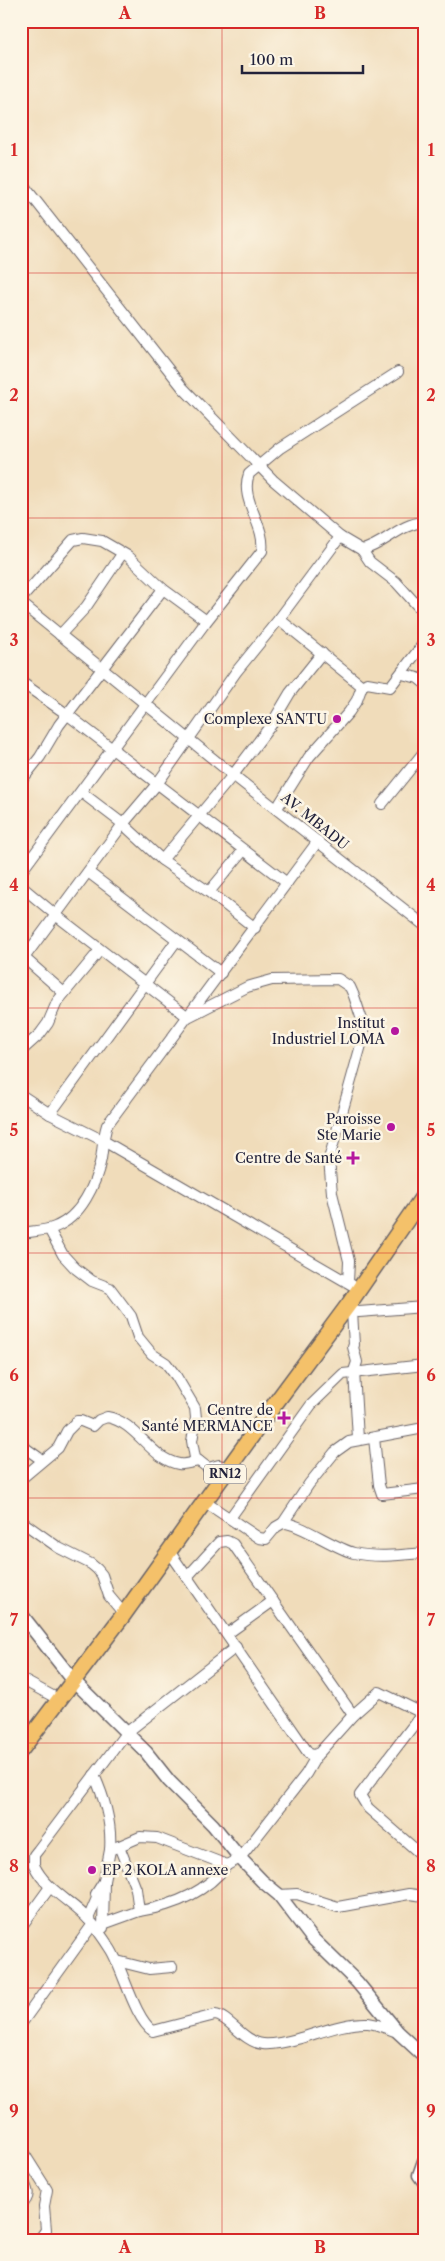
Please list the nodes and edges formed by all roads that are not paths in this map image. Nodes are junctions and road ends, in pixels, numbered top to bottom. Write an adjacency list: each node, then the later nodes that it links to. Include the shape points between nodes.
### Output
1 (21, 182): 3 (street, via 171,374)
2 (398, 372): 3 (street)
3 (258, 465): 5 (street); 13 (street, via 249,474 247,483 248,498 262,536 262,551)
4 (424, 522): 6 (street, via 401,528)
5 (340, 537): 6 (street); 12 (street)
6 (362, 550): 11 (street, via 370,562 396,582)
7 (122, 554): 8 (street, via 132,559); 9 (street, via 102,541 77,538); 14 (street, via 86,607)
8 (163, 589): 13 (street); 17 (street)
9 (21, 598)
10 (21, 603): 14 (street, AV. MBADU)
11 (424, 613)
12 (279, 619): 16 (street); 24 (street)
13 (205, 623): 22 (street)
14 (60, 636): 17 (street, AV. MBADU)
15 (424, 643): 18 (street)
16 (322, 653): 21 (street); 27 (street)
17 (103, 669): 22 (street, AV. MBADU); 23 (street)
18 (402, 674): 20 (street); 21 (street, via 389,688 367,683)
19 (21, 682): 23 (street)
20 (424, 683)
21 (362, 686): 32 (street, via 349,712 309,758)
22 (146, 704): 24 (street, AV. MBADU); 25 (street)
23 (68, 715): 25 (street); 28 (street)
24 (189, 738): 27 (street, AV. MBADU); 29 (street)
25 (112, 749): 29 (street); 30 (street)
26 (424, 752): 31 (street)
27 (233, 775): 32 (street, AV. MBADU); 33 (street)
28 (21, 781)
29 (157, 784): 33 (street); 34 (street)
30 (81, 792): 34 (street); 38 (street)
31 (382, 804)
32 (277, 808): 35 (street, AV. MBADU)
33 (199, 816): 36 (street); 37 (street)
34 (123, 824): 37 (street); 39 (street)
35 (318, 841): 40 (street); 44 (street, AV. MBADU)
36 (242, 851): 40 (street); 42 (street)
37 (162, 860): 42 (street)
38 (21, 872)
39 (88, 872): 43 (street); 46 (street)
40 (287, 883): 45 (street)
41 (21, 886): 43 (street)
42 (209, 892): 45 (street)
43 (56, 916): 47 (street); 48 (street)
44 (424, 925)
45 (255, 928): 49 (street)
46 (177, 940): 49 (street); 50 (street)
47 (100, 950): 50 (street); 51 (street)
48 (22, 959): 51 (street)
49 (221, 973): 52 (street)
50 (143, 983): 52 (street); 55 (street)
51 (64, 993): 53 (street, via 44,1028)
52 (188, 1017): 56 (street, via 108,1125); 60 (street, via 247,987 272,980 338,979 350,987 363,1022 363,1038 330,1159 332,1193)
53 (21, 1051)
54 (21, 1095): 55 (street)
55 (50, 1114): 56 (street)
56 (102, 1140): 58 (street, via 101,1158 92,1188 68,1220); 60 (street)
57 (424, 1195): 60 (main road, RN12)
58 (49, 1229): 59 (street); 70 (street, via 63,1255 75,1268 92,1281 110,1288 131,1316 138,1337 176,1376 195,1408 192,1441)
59 (21, 1233)
60 (354, 1286): 61 (main road, RN12)
61 (351, 1308): 62 (street, via 376,1312); 64 (street, via 357,1362); 71 (main road, RN12)
62 (424, 1308)
63 (424, 1365): 64 (street)
64 (354, 1371): 67 (street); 75 (street, via 343,1374 311,1405)
65 (424, 1428): 66 (street)
66 (374, 1438): 67 (street); 73 (street, via 378,1485 382,1494)
67 (358, 1439): 77 (street, via 335,1452)
68 (21, 1445): 69 (street)
69 (42, 1460): 70 (street, via 58,1448 67,1431 77,1422 93,1426 107,1417 131,1429 173,1462); 72 (street)
70 (198, 1461): 71 (street, via 208,1468 220,1465)
71 (228, 1468): 74 (main road, RN12)
72 (21, 1479)
73 (424, 1489)
74 (205, 1502): 75 (street); 78 (main road, RN12)
75 (230, 1518): 77 (street, via 264,1539)
76 (21, 1521): 83 (street, via 59,1548 92,1564 102,1575 109,1596)
77 (283, 1523): 79 (street, via 291,1523 353,1553 377,1556)
78 (169, 1551): 80 (street); 83 (main road, RN12)
79 (424, 1553)
80 (187, 1577): 81 (street, via 212,1547 227,1541 240,1552); 84 (street)
81 (273, 1601): 84 (street); 90 (street)
82 (21, 1614): 87 (street)
83 (124, 1614): 87 (main road, RN12)
84 (227, 1634): 85 (street)
85 (236, 1647): 91 (street); 93 (street, via 302,1746 309,1754)
86 (21, 1679): 88 (street)
87 (73, 1680): 88 (main road, RN12); 91 (street)
88 (58, 1699): 92 (main road, RN12)
89 (423, 1714): 90 (street, via 379,1692); 96 (street, via 360,1795 368,1808)
90 (353, 1715): 93 (street)
91 (126, 1733): 94 (street); 97 (street)
92 (21, 1750)
93 (317, 1755): 97 (street, via 306,1774)
94 (94, 1776): 95 (street, via 105,1798); 100 (street, via 34,1855 36,1871)
95 (114, 1848): 98 (street, via 140,1837 157,1838); 99 (street); 103 (street, via 136,1889)
96 (424, 1857)
97 (240, 1858): 98 (street); 101 (street)
98 (227, 1865): 103 (street, via 203,1888 164,1906)
99 (104, 1881): 104 (street); 104 (street, via 96,1894)
100 (50, 1887): 104 (street); 105 (street)
101 (280, 1895): 102 (street, via 297,1894 338,1907 408,1894); 109 (street, via 311,1937 357,1982)
102 (424, 1896)
103 (139, 1911): 104 (street)
104 (95, 1922): 106 (street); 108 (street)
105 (21, 1927)
106 (117, 1961): 107 (street, via 149,1969); 109 (street, via 140,2016 152,2031 215,2015 222,2016 236,2031 264,2045 361,2024)
107 (172, 1967)
108 (21, 2024)
109 (398, 2032): 110 (street)
110 (421, 2051)
111 (21, 2131): 112 (street)
112 (23, 2152): 114 (street); 117 (street, via 47,2190 44,2206 46,2230)
113 (424, 2161): 115 (street, via 419,2175)
114 (21, 2164): 116 (street, via 28,2192)
115 (424, 2182)
116 (21, 2205)
117 (39, 2240)

